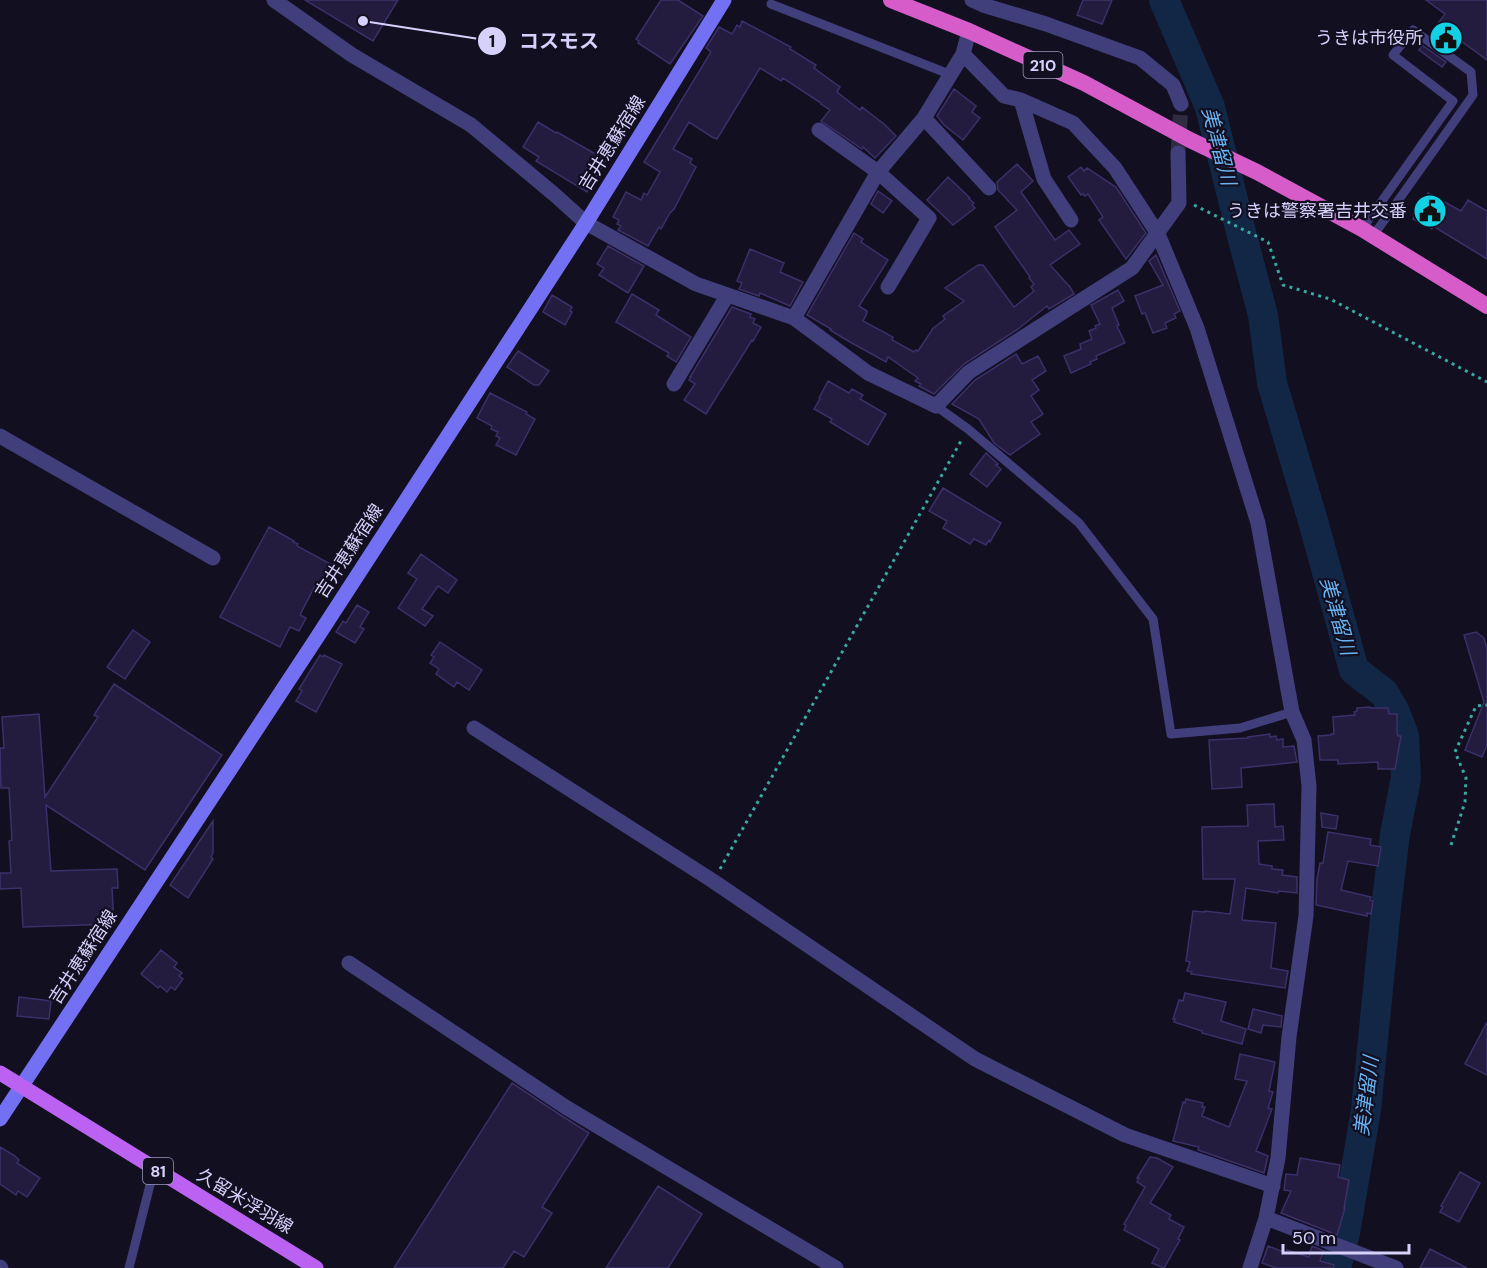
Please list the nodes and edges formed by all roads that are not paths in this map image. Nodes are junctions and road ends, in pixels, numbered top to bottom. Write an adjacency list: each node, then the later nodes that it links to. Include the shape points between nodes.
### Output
1 (274, 0): 17 (street, via 352,55 471,125)
2 (724, 0): 17 (main road, 吉井恵蘇宿線)
3 (891, 0): 6 (highway, 210)
4 (972, 0): 10 (street, via 1140,58 1173,85)
5 (771, 4): 8 (lane)
6 (969, 31): 7 (street); 18 (highway, 210, via 1084,83)
7 (963, 54): 8 (street); 9 (street, via 1004,96)
8 (949, 74): 11 (street)
9 (1021, 100): 16 (street, via 1044,179); 19 (street, via 1073,123 1114,168)
10 (1181, 104)
11 (924, 118): 14 (street); 15 (street)
12 (819, 130): 14 (street)
13 (1178, 153): 19 (street, via 1179,203)
14 (878, 172): 20 (street, via 929,218); 23 (street)
15 (989, 188)
16 (1071, 220)
17 (585, 223): 21 (street, via 696,284); 32 (main road, 吉井恵蘇宿線)
18 (1368, 233): 18 (lane, via 1453,101 1393,55 1413,30 1471,72 1473,95); 22 (highway, 210)
19 (1158, 234): 25 (street, via 1132,268 969,372); 28 (street, via 1197,328 1257,523)
20 (888, 287)
21 (727, 296): 23 (street); 24 (street)
22 (1487, 306)
23 (794, 318): 25 (street, via 868,373)
24 (674, 384)
25 (936, 406): 28 (lane, via 1079,523 1153,619 1171,734 1240,728)
26 (0, 436): 27 (street)
27 (213, 558)
28 (1292, 712): 35 (street, via 1304,740 1309,786 1306,916)
29 (474, 728): 35 (street, via 713,881 975,1059 1125,1135)
30 (349, 963): 39 (street, via 567,1108)
31 (0, 1073): 32 (main road, 久留米浮羽線 / 81)
32 (21, 1086): 33 (main road, 吉井恵蘇宿線); 34 (main road, 久留米浮羽線 / 81)
33 (0, 1119)
34 (154, 1169): 37 (lane); 38 (main road, 久留米浮羽線 / 81)
35 (1273, 1186): 36 (street)
36 (1266, 1218): 40 (street); 41 (street)
37 (129, 1268)
38 (316, 1268)
39 (836, 1268)
40 (1250, 1268)
41 (1396, 1268)

